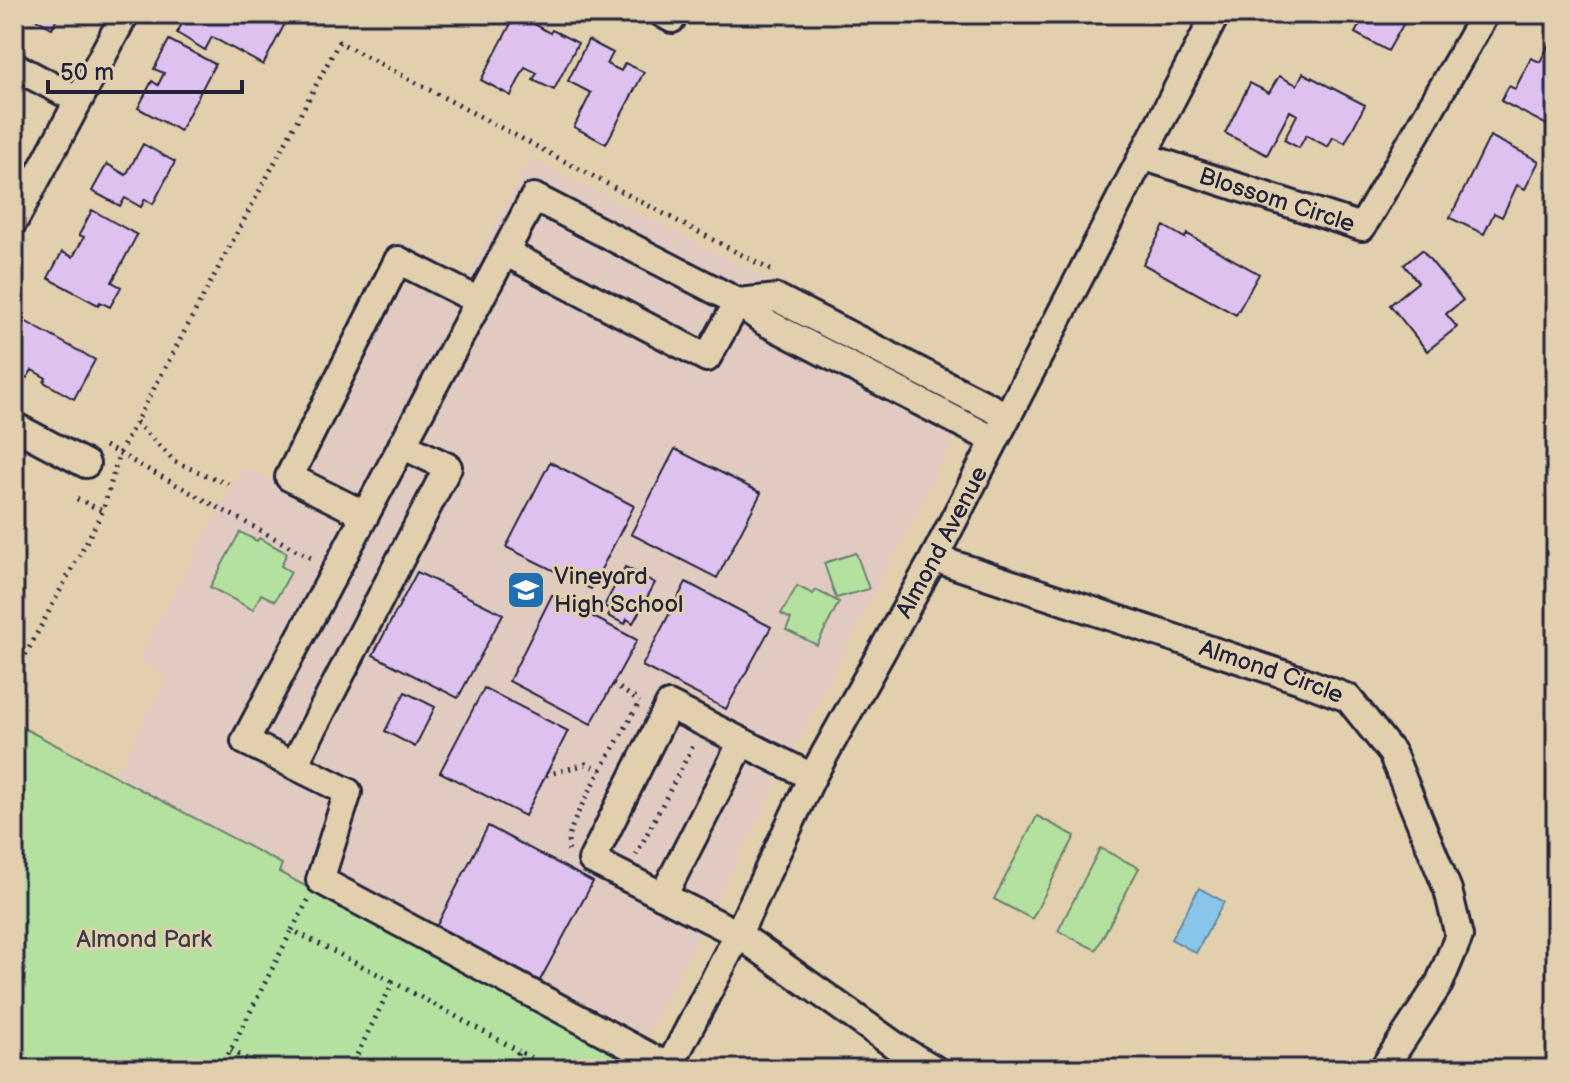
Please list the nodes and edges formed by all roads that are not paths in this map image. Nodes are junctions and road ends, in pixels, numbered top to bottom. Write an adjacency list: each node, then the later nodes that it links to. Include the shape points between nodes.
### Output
1 (125, 14): 5 (street)
2 (1216, 14): 6 (street, Almond Avenue)
3 (1485, 14): 6 (street, Blossom Circle, via 1362,227)
4 (14, 66): 5 (street)
5 (78, 100): 7 (street)
6 (1142, 156): 11 (street, Almond Avenue)
7 (14, 221)
8 (505, 252): 9 (street); 10 (street, via 534,197); 10 (street, via 707,358)
9 (479, 301): 14 (street); 16 (street, via 398,260 289,477)
10 (738, 302): 11 (street, via 777,298); 13 (street, via 765,322)
11 (1007, 416): 13 (street, Almond Avenue)
12 (14, 426): 15 (street)
13 (994, 440): 17 (street, Almond Avenue)
14 (402, 445): 16 (street); 19 (street, via 448,467)
15 (86, 464)
16 (365, 515): 19 (street, via 245,741)
17 (934, 558): 20 (street, Almond Avenue); 25 (street, Almond Circle, via 1348,698 1392,753 1448,890 1459,936 1439,984)
18 (742, 742): 20 (street); 21 (street); 21 (street, via 669,705 592,860)
19 (294, 765): 23 (street, via 348,792 320,880)
20 (812, 777): 22 (street, Almond Avenue)
21 (663, 896): 22 (street)
22 (738, 934): 23 (street, Almond Avenue); 24 (street)
23 (669, 1068)
24 (934, 1069)
25 (1383, 1069)

